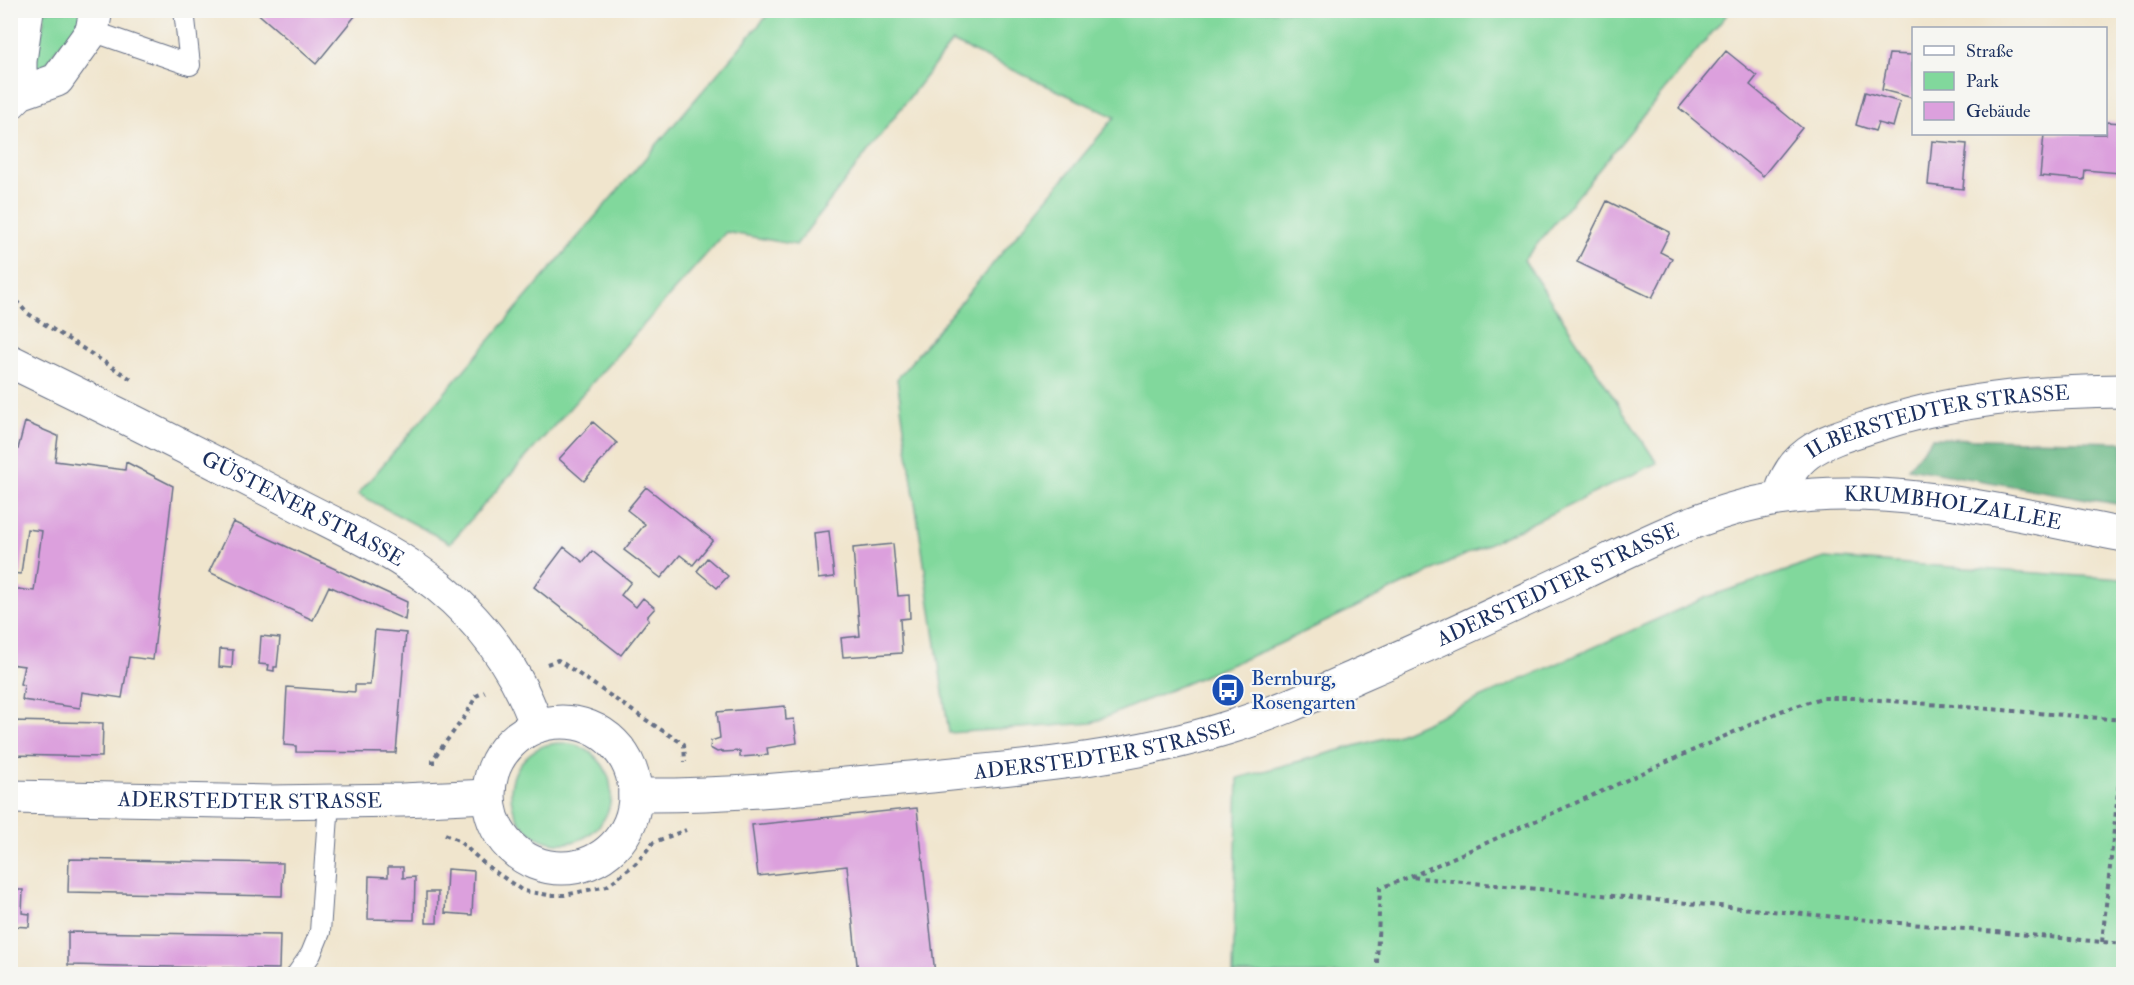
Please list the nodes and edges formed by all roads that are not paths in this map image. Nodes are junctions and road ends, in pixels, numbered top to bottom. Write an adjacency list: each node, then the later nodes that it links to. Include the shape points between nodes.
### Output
1 (27, 10): 4 (street)
2 (184, 10): 3 (lane, via 190,65)
3 (94, 21): 4 (street, via 57,80)
4 (14, 94)
5 (11, 354): 9 (street, GÜSTENER STRASSE, via 411,566 462,609 504,657)
6 (2124, 391): 7 (street, ILBERSTEDTER STRASSE, via 1991,398 1894,418 1827,442 1808,453 1783,483)
7 (1780, 498): 8 (street, KRUMBHOLZALLEE, via 1854,493 1910,498); 10 (street, ADERSTEDTER STRASSE, via 1709,516 1317,694 1217,731 1077,760 793,789)
8 (2124, 535)
9 (537, 726): 10 (street, via 566,721 604,735 627,761); 11 (street, via 514,738 497,758)
10 (635, 795): 11 (street, via 627,828 614,846 585,864 564,867 543,865 515,851 496,826)
11 (488, 796): 13 (street, ADERSTEDTER STRASSE)
12 (10, 797): 13 (street, ADERSTEDTER STRASSE)
13 (329, 801): 14 (lane, via 320,932)
14 (297, 975)

